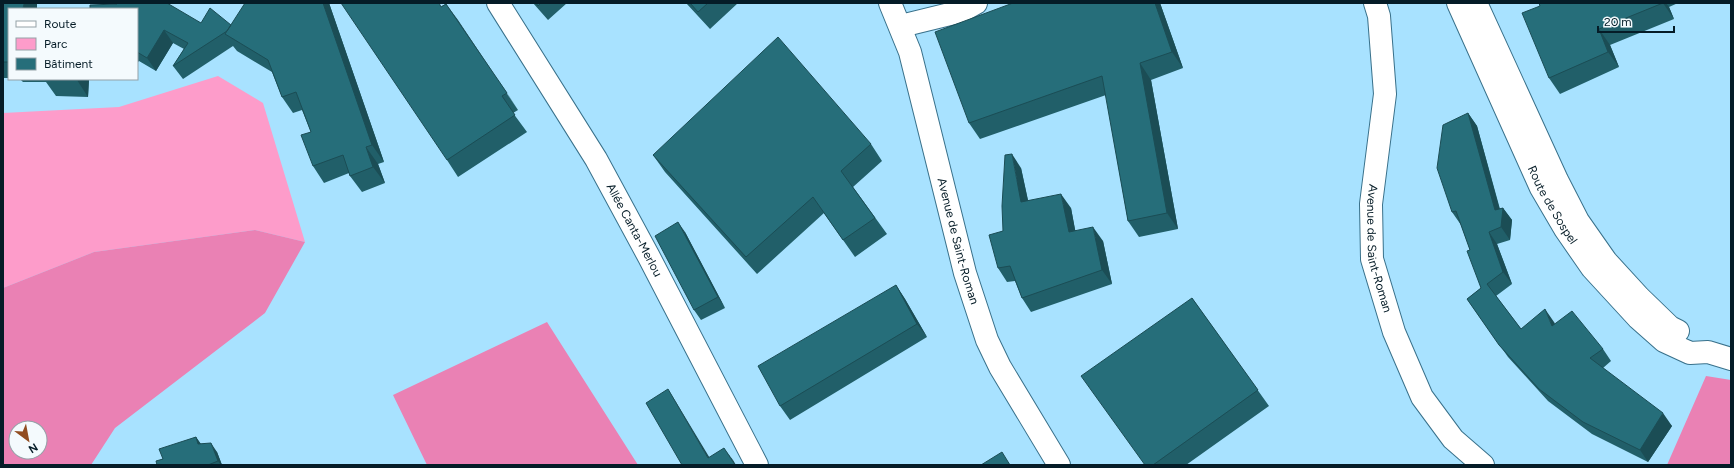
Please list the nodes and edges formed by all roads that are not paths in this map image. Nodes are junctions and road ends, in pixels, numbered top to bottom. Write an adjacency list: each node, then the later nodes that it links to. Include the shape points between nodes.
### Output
1 (498, 3): 10 (street, Allée Canta-Merlou, via 596,159)
2 (890, 3): 7 (street, Avenue de Saint-Roman)
3 (976, 3): 7 (street, via 962,10)
4 (1374, 3): 12 (street, Avenue de Saint-Roman, via 1379,16 1385,94 1372,204 1372,259 1394,332 1422,397 1453,439)
5 (1458, 3): 8 (street, Route de Sospel, via 1541,188 1592,268 1638,318 1664,341 1690,353)
6 (1476, 3): 8 (street, Route de Sospel, via 1578,221 1606,261 1639,297 1670,327 1691,338)
7 (901, 26): 11 (street, Avenue de Saint-Roman, via 910,52 965,273 987,340 1000,367)
8 (1708, 352): 9 (street, Route de Sospel)
9 (1731, 359)
10 (757, 465)
11 (1059, 465)
12 (1483, 465)

